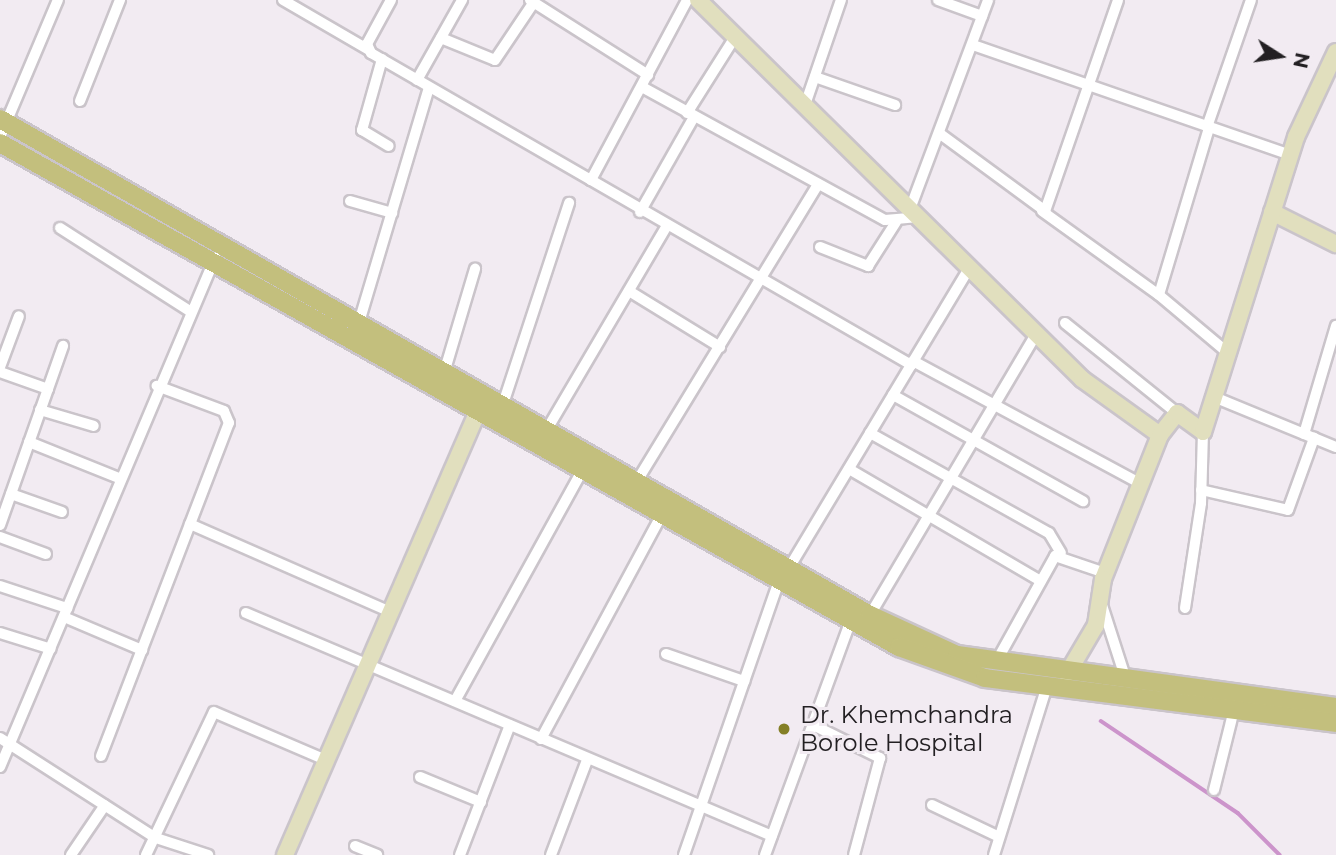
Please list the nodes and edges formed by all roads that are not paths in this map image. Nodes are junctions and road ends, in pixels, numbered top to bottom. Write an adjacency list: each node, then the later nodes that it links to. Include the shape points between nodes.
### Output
1 (58, 0): 31 (street)
2 (120, 0): 27 (street)
3 (283, 0): 18 (street)
4 (391, 0): 18 (street)
5 (463, 0): 16 (street)
6 (687, 0): 21 (street)
7 (698, 0): 15 (street)
8 (841, 0): 22 (street)
9 (938, 0): 14 (street)
10 (988, 0): 14 (street)
11 (1118, 0): 26 (street)
12 (1251, 0): 32 (street)
13 (532, 1): 16 (street, via 495,60); 21 (street)
14 (982, 16): 17 (street)
15 (735, 37): 29 (street); 30 (street)
16 (441, 38): 23 (street)
17 (973, 45): 26 (street); 33 (street)
18 (369, 50): 20 (street)
19 (1336, 52): 36 (street)
20 (382, 59): 23 (street); 35 (street, via 362,130)
21 (648, 75): 25 (street)
22 (815, 77): 28 (street); 29 (street)
23 (418, 80): 24 (street)
24 (429, 87): 37 (street); 44 (street)
25 (642, 87): 30 (street); 37 (street)
26 (1088, 88): 32 (street); 41 (street)
27 (80, 101)
28 (895, 105)
29 (806, 106): 45 (street)
30 (691, 115): 38 (street); 42 (street)
31 (3, 126): 49 (main road)
32 (1208, 128): 36 (street); 57 (street)
33 (939, 133): 41 (street); 45 (street)
34 (0, 143): 52 (main road)
35 (389, 146)
36 (1290, 155): 43 (street)
37 (591, 180): 42 (street)
38 (818, 184): 46 (street); 55 (street)
39 (350, 201): 44 (street)
40 (569, 204): 75 (street)
41 (1041, 211): 57 (street)
42 (640, 212): 47 (street)
43 (1272, 212): 50 (street); 66 (street)
44 (392, 213): 62 (street)
45 (914, 213): 46 (street); 53 (street)
46 (896, 222): 51 (street, via 869,266)
47 (667, 227): 55 (street); 56 (street)
48 (60, 228): 58 (street)
49 (222, 243): 52 (street); 62 (main road)
50 (1336, 244)
51 (820, 247)
52 (213, 261): 58 (street); 62 (main road)
53 (969, 268): 63 (street); 67 (street)
54 (475, 269): 69 (street)
55 (762, 281): 65 (street); 67 (street)
56 (628, 291): 65 (street); 80 (street)
57 (1158, 295): 66 (street)
58 (190, 311): 70 (street)
59 (19, 316): 68 (street)
60 (1065, 323): 78 (street)
61 (1336, 326): 84 (street)
62 (356, 332): 69 (main road); 77 (main road)
63 (1036, 334): 74 (street); 83 (street, via 1082,379)
64 (63, 346): 71 (street)
65 (720, 347): 92 (street)
66 (1228, 353): 73 (street)
67 (912, 363): 72 (street); 74 (street)
68 (0, 370): 71 (street)
69 (444, 373): 75 (main road)
70 (156, 386): 91 (street); 100 (street, via 229,418)
71 (48, 390): 76 (street)
72 (893, 395): 82 (street); 85 (street)
73 (1214, 397): 81 (street); 84 (street)
74 (993, 406): 85 (street); 93 (street)
75 (502, 407): 80 (main road)
76 (40, 410): 79 (street); 86 (street)
77 (478, 411): 89 (main road); 113 (street)
78 (1177, 413): 81 (street); 83 (street)
79 (94, 426)
80 (546, 431): 92 (main road)
81 (1203, 432): 94 (street)
82 (870, 433): 88 (street); 90 (street)
83 (1160, 435): 93 (street)
84 (1309, 436): 87 (street); 94 (street, via 1288,510)
85 (974, 439): 90 (street); 96 (street)
86 (29, 442): 91 (street); 95 (street)
87 (1336, 447)
88 (849, 469): 98 (street); 105 (street)
89 (582, 471): 99 (main road); 127 (street)
90 (951, 477): 98 (street); 104 (street, via 1049,533)
91 (119, 478): 114 (street)
92 (637, 481): 105 (main road)
93 (1141, 484): 106 (street)
94 (1201, 490): 111 (street)
95 (11, 494): 97 (street); 101 (street)
96 (1083, 501)
97 (62, 512)
98 (929, 515): 107 (street); 115 (street)
99 (662, 516): 108 (main road); 134 (street)
100 (190, 524): 113 (street); 119 (street)
101 (0, 525)
102 (0, 537): 103 (street)
103 (46, 554)
104 (1061, 554): 106 (street); 107 (street)
105 (789, 568): 115 (main road)
106 (1105, 572): 110 (street)
107 (1041, 581): 122 (street)
108 (778, 583): 116 (main road); 124 (street)
109 (0, 586): 114 (street)
110 (1100, 599): 123 (street, via 1096,625); 125 (street)
111 (1185, 608)
112 (246, 612): 121 (street)
113 (390, 612): 121 (street)
114 (65, 613): 118 (street); 119 (street)
115 (870, 615): 122 (main road, via 957,655)
116 (850, 623): 126 (main road, via 956,670); 132 (street)
117 (0, 634): 118 (street)
118 (51, 649): 135 (street)
119 (142, 650): 136 (street)
120 (667, 654): 124 (street)
121 (369, 662): 127 (street); 137 (street)
122 (996, 664): 123 (main road)
123 (1067, 674): 125 (main road)
124 (744, 681): 145 (street)
125 (1127, 681): 128 (main road)
126 (1047, 686): 129 (main road); 148 (street)
127 (455, 701): 131 (street)
128 (1336, 707)
129 (1234, 710): 130 (main road); 141 (street)
130 (1336, 723)
131 (510, 725): 134 (street); 142 (street)
132 (813, 725): 147 (street); 159 (street, via 880,758)
133 (0, 738): 135 (street)
134 (541, 739): 138 (street)
135 (14, 740): 139 (street); 143 (street)
136 (102, 756)
137 (326, 760): 146 (street, via 214,712); 153 (street)
138 (587, 760): 145 (street); 156 (street)
139 (0, 767)
140 (420, 777): 142 (street)
141 (1214, 790)
142 (481, 803): 155 (street)
143 (105, 805): 146 (street); 150 (street)
144 (932, 806): 148 (street)
145 (700, 810): 147 (street); 157 (street)
146 (158, 835): 151 (street); 152 (street)
147 (772, 836): 158 (street)
148 (999, 837): 160 (street)
149 (355, 846): 154 (street)
150 (71, 855)
151 (146, 855)
152 (208, 855)
153 (285, 855)
154 (377, 855)
155 (460, 855)
156 (551, 855)
157 (684, 855)
158 (765, 855)
159 (854, 855)
160 (993, 855)

